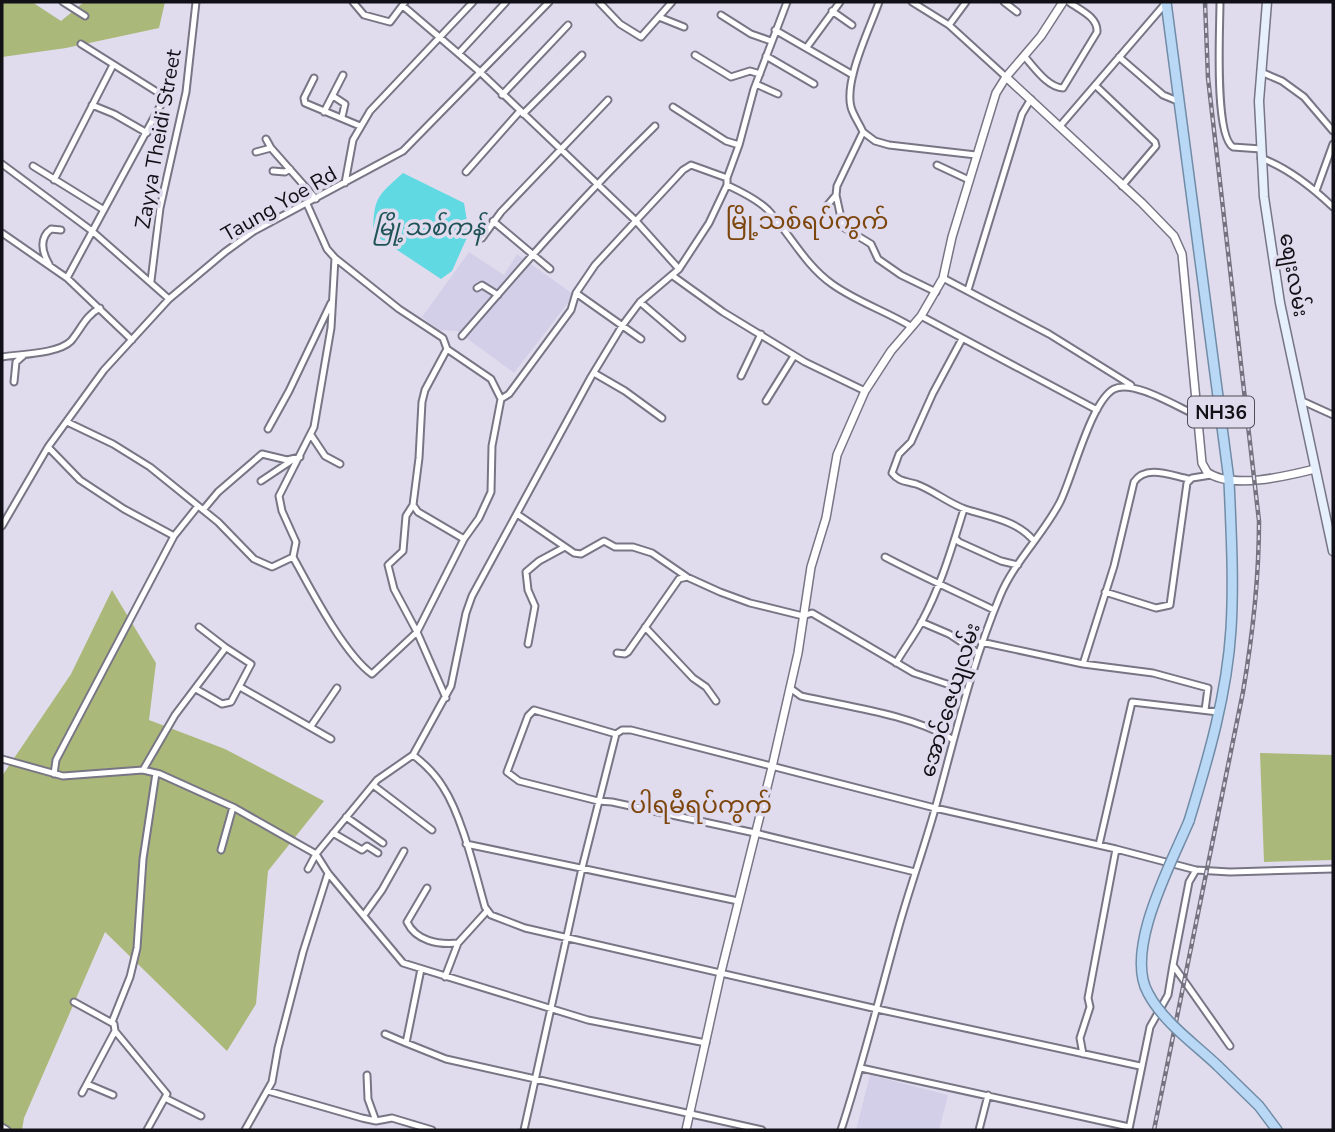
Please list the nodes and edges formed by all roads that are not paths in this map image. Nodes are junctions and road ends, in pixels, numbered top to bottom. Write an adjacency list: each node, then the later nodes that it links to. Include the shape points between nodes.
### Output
1 (63, 2): 26 (street)
2 (196, 2): 114 (street, Zayya Theidi Street, via 186,92 160,208)
3 (353, 2): 21 (street, via 364,15 390,22)
4 (473, 2): 33 (street)
5 (506, 2): 37 (street)
6 (538, 2): 22 (street)
7 (549, 2): 22 (street, Taung Yoe Rd)
8 (599, 2): 27 (street, via 641,37)
9 (672, 2): 27 (street)
10 (787, 2): 32 (street)
11 (840, 2): 23 (street)
12 (879, 2): 48 (street)
13 (912, 2): 29 (street)
14 (966, 2): 29 (street)
15 (1004, 2): 24 (street)
16 (1063, 2): 41 (street)
17 (1069, 2): 41 (street, via 1098,25 1063,88 1052,85)
18 (1166, 2): 42 (street); 59 (highway, NH36)
19 (1220, 2): 77 (street, via 1220,92 1226,141 1233,148)
20 (1267, 2): 45 (main road, စျေးလမ်း)
21 (404, 4): 33 (street)
22 (544, 7): 44 (street, Taung Yoe Rd)
23 (832, 11): 28 (street); 36 (street)
24 (1017, 12)
25 (721, 15): 34 (street)
26 (85, 16)
27 (659, 17): 31 (street)
28 (852, 25)
29 (948, 25): 49 (street)
30 (568, 26): 55 (street)
31 (684, 27)
32 (775, 30): 34 (street); 36 (street)
33 (440, 36): 37 (street); 65 (street)
34 (771, 41): 40 (street)
35 (81, 44): 43 (street)
36 (807, 47): 48 (street)
37 (458, 53): 44 (street)
38 (582, 55): 63 (street)
39 (695, 55): 46 (street, via 731,77 750,71)
40 (766, 56): 46 (street); 52 (street)
41 (1024, 56): 49 (street)
42 (1119, 57): 53 (street); 59 (street, via 1163,95)
43 (113, 65): 60 (street); 70 (street, via 164,99)
44 (480, 72): 55 (street); 90 (street, Taung Yoe Rd, via 403,151)
45 (1260, 72): 68 (street, via 1304,97); 77 (main road, စျေးလမ်း)
46 (760, 74): 51 (street)
47 (342, 75): 56 (street)
48 (853, 75): 69 (street, via 850,106)
49 (1006, 77): 57 (street); 78 (street, via 996,93)
50 (314, 78): 62 (street, via 303,101)
51 (756, 84): 54 (street); 73 (street)
52 (814, 84)
53 (1095, 85): 67 (street); 92 (street, via 1155,142)
54 (778, 94)
55 (502, 95): 63 (street)
56 (333, 96): 62 (street); 64 (street, via 345,104)
57 (1031, 99): 67 (street); 116 (street, via 1022,114)
58 (608, 100): 75 (street)
59 (1180, 102): 158 (highway, NH36)
60 (92, 105): 70 (street); 87 (street)
61 (673, 107): 73 (street)
62 (324, 112): 64 (street)
63 (522, 112): 75 (street); 86 (street)
64 (342, 117): 65 (street)
65 (359, 126): 90 (street)
66 (654, 126): 91 (street)
67 (1060, 126): 92 (street)
68 (1333, 130)
69 (863, 132): 78 (street, via 889,145); 94 (street)
70 (147, 133): 99 (street)
71 (265, 139): 74 (street)
72 (1333, 144): 79 (street)
73 (739, 145): 89 (street)
74 (271, 148): 76 (street); 84 (street)
75 (560, 148): 91 (street); 100 (street)
76 (256, 152)
77 (1261, 153): 93 (street); 143 (main road, စျေးလမ်း, via 1280,303)
78 (976, 155): 88 (street)
79 (1326, 161): 81 (street); 93 (street)
80 (2, 164): 103 (street)
81 (1333, 164)
82 (937, 165): 88 (street)
83 (33, 166): 87 (street)
84 (290, 169): 85 (street); 95 (street)
85 (273, 172)
86 (466, 172)
87 (54, 180): 99 (street)
88 (969, 180): 113 (street)
89 (727, 182): 101 (street, via 691,165); 110 (street, via 709,223); 126 (street, via 767,209 830,283)
90 (345, 183): 95 (street, Taung Yoe Rd)
91 (597, 184): 101 (street); 106 (street)
92 (1122, 186): 147 (street, via 1174,236 1182,254)
93 (1316, 191): 97 (street)
94 (836, 195): 98 (street); 117 (street, via 843,227 871,244 878,259)
95 (316, 199): 96 (street, Taung Yoe Rd)
96 (307, 204): 107 (street); 121 (street, Taung Yoe Rd, via 254,230)
97 (1333, 206)
98 (826, 207)
99 (104, 210): 103 (street)
100 (493, 221): 105 (street); 106 (street)
101 (636, 221): 110 (street); 118 (street)
102 (61, 230): 108 (street, via 45,234 43,252)
103 (92, 231): 112 (street); 114 (street)
104 (2, 233): 108 (street)
105 (482, 238)
106 (533, 253): 109 (street); 119 (street)
107 (335, 258): 120 (street); 133 (street, via 443,338)
108 (50, 267): 112 (street)
109 (550, 269)
110 (679, 269): 111 (street)
111 (673, 276): 122 (street); 127 (street)
112 (67, 278): 123 (street)
113 (943, 278): 116 (street); 117 (street)
114 (150, 281): 121 (street)
115 (477, 288): 119 (street, via 482,285)
116 (968, 290): 140 (street)
117 (936, 292): 124 (street)
118 (576, 293): 125 (street); 142 (street, via 571,310)
119 (498, 295): 128 (street)
120 (333, 296): 150 (street); 151 (street)
121 (169, 299): 132 (street, Taung Yoe Rd)
122 (640, 302): 125 (street); 129 (street)
123 (100, 308): 132 (street); 135 (street, via 91,312 69,344)
124 (921, 316): 126 (street); 131 (street)
125 (622, 326): 130 (street); 137 (street)
126 (912, 327): 141 (street)
127 (761, 334): 136 (street); 138 (street)
128 (462, 336)
129 (682, 338)
130 (641, 339)
131 (962, 340): 145 (street); 162 (street, via 892,473 897,480 916,484)
132 (132, 341): 149 (street, Taung Yoe Rd, via 104,370)
133 (447, 349): 142 (street, via 487,376); 160 (street, via 422,402)
134 (3, 355): 135 (street)
135 (24, 355): 139 (street, via 16,362)
136 (794, 356): 141 (street); 144 (street)
137 (594, 373): 148 (street); 163 (street)
138 (741, 376)
139 (14, 382)
140 (1134, 387): 145 (street, အောင်ဇေယျလမ်း, via 1112,390); 147 (street)
141 (865, 391): 178 (street, via 837,455)
142 (501, 399): 167 (street, via 492,446 491,492)
143 (1300, 400): 146 (street); 155 (main road, စျေးလမ်း)
144 (766, 401)
145 (1097, 410): 168 (street, အောင်ဇေယျလမ်း, via 1060,502)
146 (1333, 415)
147 (1198, 416): 156 (street, via 1202,463)
148 (663, 418)
149 (67, 422): 152 (street, Taung Yoe Rd); 161 (street, via 131,454)
150 (268, 429)
151 (312, 435): 153 (street); 154 (street, via 325,456)
152 (48, 447): 164 (street, Taung Yoe Rd); 165 (street, via 80,480)
153 (296, 458): 159 (street); 161 (street, via 262,454); 171 (street, via 279,496 296,542)
154 (340, 464)
155 (1315, 469): 158 (street, via 1278,478); 170 (main road, စျေးလမ်း)
156 (1211, 475): 157 (street); 158 (street)
157 (1189, 480): 176 (street, via 1153,472 1138,477); 176 (street, via 1170,605 1156,608)
158 (1229, 480): 198 (highway, NH36, via 1231,629)
159 (261, 481)
160 (413, 505): 167 (street); 182 (street, via 406,516 403,551 388,565 394,589)
161 (201, 508): 165 (street); 171 (street, via 254,559 272,567)
162 (964, 509): 166 (street); 168 (street, via 990,515 1027,532)
163 (517, 514): 169 (street); 195 (street, via 472,596)
164 (2, 526)
165 (174, 536): 208 (street, via 60,752)
166 (955, 537): 173 (street); 175 (street)
167 (464, 538): 182 (street)
168 (1034, 541): 173 (street, အောင်ဇေယျလမ်း)
169 (565, 548): 174 (street, via 578,555 604,541 615,547 633,547 659,557); 184 (street, via 553,551 526,572 527,590 535,606)
170 (1333, 551)
171 (293, 557): 182 (street, via 327,616 369,673)
172 (885, 557): 175 (street)
173 (1018, 565): 177 (street, အောင်ဇေယျလမ်း)
174 (687, 577): 178 (street, via 750,603); 181 (street, via 679,579)
175 (939, 584): 177 (street); 179 (street)
176 (1105, 592): 189 (street)
177 (994, 610): 183 (street, အောင်ဇေယျလမ်း)
178 (803, 616): 188 (street, via 812,613); 192 (street)
179 (922, 622): 187 (street); 188 (street)
180 (199, 627): 185 (street)
181 (645, 627): 186 (street, via 625,654); 196 (street)
182 (417, 632): 195 (street)
183 (981, 642): 187 (street, အောင်ဇေယျလမ်း); 189 (street)
184 (528, 644)
185 (225, 647): 190 (street, via 251,664); 193 (street)
186 (617, 653)
187 (978, 653): 194 (street, အောင်ဇေယျလမ်း)
188 (896, 663): 194 (street)
189 (1083, 664): 197 (street, via 1153,673 1208,688)
190 (240, 687): 193 (street, via 225,705); 199 (street)
191 (337, 688): 199 (street)
192 (790, 688): 202 (street, via 801,696 913,722); 205 (street)
193 (195, 689): 206 (street)
194 (966, 692): 202 (street, အောင်ဇေယျလမ်း)
195 (446, 698): 203 (street)
196 (716, 701)
197 (1205, 710): 198 (street); 219 (street, via 1132,702)
198 (1218, 712): 275 (highway, NH36, bridge, via 1189,821 1147,923 1141,971 1147,993 1159,1009 1259,1106)
199 (311, 726): 201 (street)
200 (615, 734): 205 (street, via 631,730); 210 (street); 210 (street, via 534,710 509,764 507,772 519,781)
201 (331, 739)
202 (952, 739): 212 (street, အောင်ဇေယျလမ်း)
203 (413, 755): 209 (street); 218 (street, via 445,789)
204 (2, 759): 208 (street)
205 (772, 767): 212 (street); 216 (street)
206 (143, 770): 207 (street); 208 (street)
207 (156, 773): 211 (street); 244 (street, via 143,859 137,948)
208 (54, 774)
209 (373, 785): 213 (street); 214 (street)
210 (598, 802): 216 (street); 226 (street)
211 (233, 807): 221 (street); 224 (street)
212 (935, 808): 219 (street); 229 (street, အောင်ဇေယျလမ်း)
213 (346, 817): 215 (street); 217 (street)
214 (432, 830)
215 (333, 833): 223 (street, via 362,850 367,846); 224 (street)
216 (755, 833): 229 (street); 232 (street)
217 (383, 844)
218 (466, 844): 226 (street); 233 (street)
219 (1098, 845): 220 (street)
220 (1116, 849): 228 (street); 250 (street, via 1090,1007 1080,1038)
221 (221, 850)
222 (404, 851): 234 (street)
223 (379, 853)
224 (316, 854): 225 (street); 230 (street)
225 (308, 869)
226 (582, 869): 232 (street); 235 (street)
227 (1333, 869): 228 (street)
228 (1196, 870): 237 (street, via 1189,882)
229 (915, 872): 242 (street, အောင်ဇေယျလမ်း)
230 (328, 873): 234 (street); 256 (street)
231 (427, 888): 236 (street, via 408,918 408,926 440,945)
232 (738, 901): 239 (street)
233 (487, 911): 235 (street, via 525,928); 236 (street)
234 (364, 915): 238 (street, via 403,963)
235 (568, 938): 239 (street); 243 (street)
236 (458, 943): 240 (street)
237 (1172, 965): 249 (street); 251 (street, via 1168,995 1150,1027)
238 (421, 969): 240 (street); 247 (street)
239 (721, 972): 242 (street); 248 (street)
240 (445, 977): 243 (street)
241 (74, 1002): 244 (street)
242 (877, 1009): 250 (street); 252 (street, အောင်ဇေယျလမ်း)
243 (552, 1010): 248 (street); 254 (street)
244 (112, 1022): 245 (street)
245 (115, 1031): 255 (street); 260 (street, via 167,1093)
246 (385, 1034): 247 (street)
247 (406, 1043): 254 (street, via 446,1059)
248 (706, 1043): 261 (street)
249 (1230, 1046)
250 (1083, 1054): 251 (street)
251 (1140, 1066): 265 (street)
252 (862, 1068): 259 (street); 273 (street, အောင်ဇေယျလမ်း)
253 (367, 1074): 263 (street, via 368,1098)
254 (536, 1078): 261 (street); 270 (street)
255 (87, 1084): 257 (street); 258 (street)
256 (268, 1091): 263 (street); 268 (street)
257 (82, 1093)
258 (113, 1095)
259 (988, 1095): 265 (street); 274 (street)
260 (167, 1099): 262 (street); 267 (street)
261 (690, 1113): 271 (street); 272 (street)
262 (201, 1116)
263 (376, 1121): 269 (street, via 392,1118)
264 (2, 1127): 266 (street)
265 (1129, 1129)
266 (7, 1130)
267 (148, 1130)
268 (245, 1130)
269 (432, 1130)
270 (524, 1130)
271 (686, 1130)
272 (762, 1130)
273 (841, 1130)
274 (979, 1130)
275 (1277, 1130)

